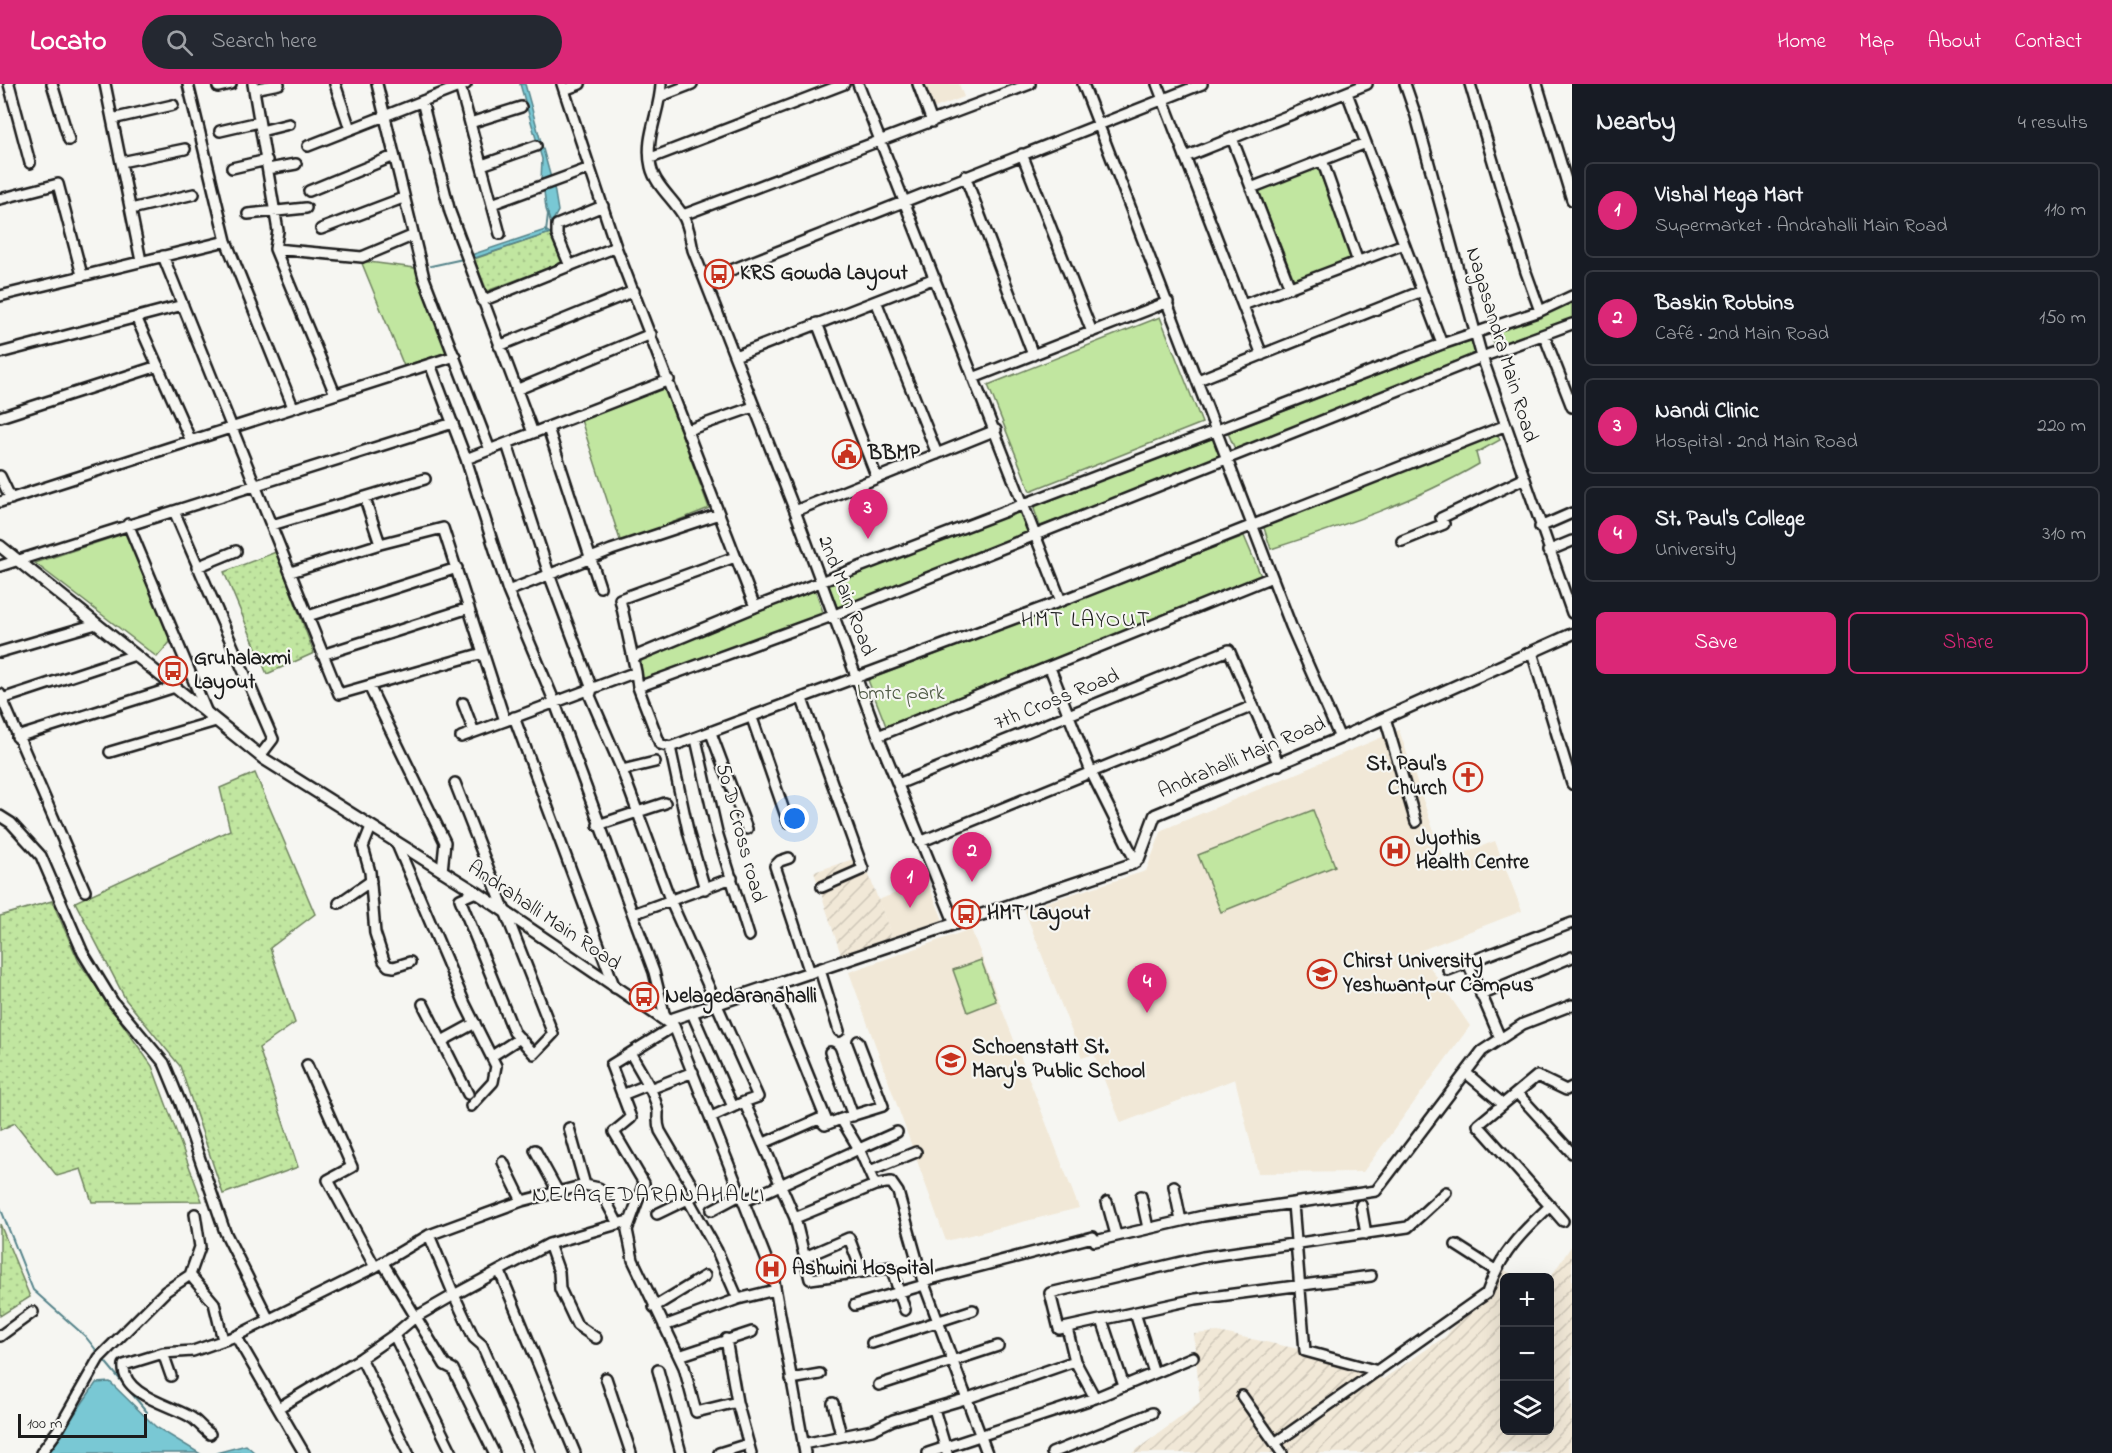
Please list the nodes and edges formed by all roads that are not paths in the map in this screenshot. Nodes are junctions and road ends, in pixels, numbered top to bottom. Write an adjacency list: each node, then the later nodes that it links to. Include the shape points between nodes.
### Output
1 (9, 84): 55 (street)
2 (52, 84): 43 (street)
3 (105, 84): 34 (street)
4 (188, 84): 79 (street)
5 (231, 84): 24 (street)
6 (279, 84): 25 (street)
7 (335, 84): 40 (street)
8 (377, 84): 33 (street)
9 (580, 84): 26 (street)
10 (661, 84): 28 (street)
11 (692, 84): 28 (street)
12 (844, 84): 52 (street)
13 (858, 84): 44 (street)
14 (918, 84): 35 (street)
15 (1083, 84): 37 (street)
16 (1157, 84): 29 (street)
17 (1202, 84): 29 (street)
18 (1367, 84): 27 (street)
19 (1405, 84): 105 (street, Nagasandra Main Road)
20 (1470, 84): 100 (street)
21 (1537, 84): 67 (street)
22 (463, 85): 30 (street); 36 (street)
23 (1025, 85): 35 (street)
24 (218, 87)
25 (253, 87): 39 (street)
26 (563, 87): 60 (street)
27 (1347, 93): 42 (street); 45 (street)
28 (661, 96): 52 (street, via 648,139)
29 (1162, 98): 37 (street); 51 (street)
30 (422, 101): 33 (street); 95 (street, via 450,212)
31 (173, 105): 34 (street)
32 (521, 107): 36 (street)
33 (386, 115): 40 (street); 50 (street)
34 (112, 119): 54 (street)
35 (932, 122): 44 (street)
36 (470, 123): 58 (street)
37 (1099, 123): 49 (street); 97 (street)
38 (290, 124): 39 (street)
39 (260, 126): 41 (street); 56 (street)
40 (350, 129): 46 (street)
41 (220, 131)
42 (1232, 138): 51 (street); 62 (street)
43 (69, 140)
44 (880, 142): 68 (street); 75 (street)
45 (1366, 143): 53 (street); 80 (street)
46 (308, 146)
47 (536, 146): 58 (street)
48 (185, 149): 54 (street)
49 (1022, 154): 61 (street); 104 (street)
50 (394, 156): 63 (street); 65 (street)
51 (1185, 157): 99 (street)
52 (651, 158): 75 (street, via 659,183)
53 (1322, 160): 62 (street); 85 (street)
54 (121, 162): 72 (street)
55 (30, 163)
56 (268, 164): 57 (street); 59 (street); 73 (street)
57 (296, 164)
58 (482, 165): 69 (street)
59 (232, 168)
60 (590, 168): 69 (street); 70 (street)
61 (965, 176): 68 (street); 111 (street)
62 (1251, 188): 90 (street)
63 (309, 191)
64 (194, 194): 72 (street)
65 (403, 198): 76 (street); 78 (street)
66 (0, 199): 87 (street, via 58,184)
67 (1572, 200)
68 (904, 201): 88 (street); 89 (street)
69 (492, 204): 77 (street)
70 (603, 206): 81 (street); 86 (street, via 556,225)
71 (306, 208): 73 (street)
72 (131, 209): 84 (street)
73 (274, 211): 74 (street); 82 (street, via 278,231)
74 (248, 214)
75 (683, 215): 89 (street, 2nd Main Road)
76 (321, 229)
77 (500, 234)
78 (412, 236): 82 (street, via 362,257); 113 (street)
79 (226, 241): 83 (street); 123 (street)
80 (1404, 244): 85 (street); 92 (street)
81 (616, 247): 86 (street); 91 (street)
82 (275, 249): 122 (street)
83 (163, 256): 84 (street); 98 (street)
84 (141, 261): 87 (street)
85 (1358, 262): 90 (street)
86 (570, 266): 95 (street)
87 (82, 275): 93 (street)
88 (935, 278): 96 (street); 118 (street)
89 (706, 280): 114 (street, 2nd Main Road)
90 (1290, 288): 99 (street)
91 (634, 291): 106 (street); 109 (street)
92 (1422, 291): 108 (street); 112 (street)
93 (0, 296)
94 (1572, 297): 100 (street)
95 (482, 301): 109 (street)
96 (876, 301): 102 (street); 138 (street)
97 (1168, 302): 104 (street); 120 (street)
98 (183, 305): 101 (street); 129 (street)
99 (1243, 305): 112 (street)
100 (1540, 311): 105 (street)
101 (136, 317): 110 (street); 117 (street)
102 (817, 324): 114 (street); 142 (street)
103 (1572, 324): 107 (street)
104 (1092, 332): 111 (street)
105 (1476, 332): 108 (street); 115 (street, Nagasandra Main Road)
106 (651, 334): 119 (street); 121 (street)
107 (1544, 335): 115 (street); 125 (street)
108 (1442, 344): 133 (street)
109 (499, 346): 121 (street)
110 (0, 353)
111 (1033, 355): 118 (street)
112 (1262, 355): 120 (street)
113 (454, 356): 116 (street); 137 (street)
114 (735, 356): 124 (street, 2nd Main Road)
115 (1482, 357): 128 (street, Nagasandra Main Road); 140 (street)
116 (430, 364): 122 (street); 127 (street)
117 (158, 366): 126 (street); 135 (street)
118 (973, 378): 132 (street)
119 (669, 380): 130 (street); 131 (street)
120 (1198, 380): 133 (street)
121 (516, 390): 134 (street)
122 (334, 394): 123 (street)
123 (293, 407): 129 (street)
124 (753, 407): 131 (street); 151 (street, 2nd Main Road)
125 (1572, 407)
126 (0, 417)
127 (453, 423): 139 (street); 145 (street)
128 (1504, 426): 144 (street, Nagasandra Main Road); 156 (street)
129 (232, 428): 135 (street); 145 (street)
130 (548, 428): 134 (street); 166 (street)
131 (688, 430): 153 (street)
132 (996, 430): 138 (street); 148 (street)
133 (1217, 430): 140 (street); 148 (street)
134 (533, 433): 136 (street)
135 (191, 441): 146 (street)
136 (507, 444): 137 (street); 172 (street)
137 (490, 450): 139 (street)
138 (937, 454): 142 (street)
139 (466, 459): 178 (street)
140 (1228, 459): 156 (street); 158 (street)
141 (0, 476): 146 (street)
142 (877, 478): 151 (street)
143 (425, 479): 155 (street)
144 (1523, 479): 157 (street, Nagasandra Main Road); 159 (street, via 1441,518 1444,524)
145 (255, 485): 150 (street); 155 (street)
146 (11, 499): 147 (street)
147 (0, 502)
148 (1023, 504): 158 (street); 175 (street)
149 (367, 506): 161 (street)
150 (174, 511): 154 (street); 169 (street)
151 (795, 511): 175 (street, 2nd Main Road)
152 (1572, 513): 157 (street)
153 (719, 514): 165 (street); 166 (street)
154 (128, 524): 167 (street); 205 (street)
155 (272, 525): 171 (street)
156 (1254, 526): 173 (street); 179 (street)
157 (1540, 526): 163 (street, Nagasandra Main Road)
158 (1035, 535): 179 (street); 184 (street)
159 (1402, 541)
160 (1572, 541): 163 (street)
161 (380, 544): 170 (street, via 442,528); 171 (street)
162 (0, 546): 167 (main road, Andrahalli Main Road)
163 (1548, 550): 176 (street, Nagasandra Main Road)
164 (236, 551): 169 (street)
165 (735, 556): 180 (street); 192 (street, via 620,599)
166 (590, 558): 172 (street); 177 (street)
167 (18, 561): 168 (street); 185 (main road, Andrahalli Main Road)
168 (0, 566)
169 (197, 567): 220 (street, via 273,739)
170 (457, 568): 181 (street); 183 (street)
171 (291, 572): 183 (street)
172 (549, 574): 178 (street); 199 (street)
173 (1272, 577): 193 (street); 216 (street)
174 (1572, 582): 176 (street)
175 (820, 583): 180 (street); 184 (street, 2nd Main Road)
176 (1562, 586): 182 (street, Nagasandra Main Road)
177 (600, 587)
178 (508, 591): 203 (street)
179 (1061, 601): 195 (street)
180 (755, 607): 192 (street)
181 (469, 608): 189 (street); 191 (street)
182 (1572, 613)
183 (308, 616): 191 (street)
184 (832, 616): 195 (street, 2nd Main Road); 198 (street)
185 (96, 624): 187 (street); 190 (main road, Andrahalli Main Road)
186 (1572, 634): 188 (main road, Andrahalli Main Road)
187 (0, 651)
188 (1532, 652): 208 (main road, Andrahalli Main Road); 227 (street)
189 (483, 653): 196 (street); 209 (street)
190 (135, 655): 197 (main road, Andrahalli Main Road); 200 (street)
191 (322, 655): 196 (street, via 339,694)
192 (634, 657): 194 (street)
193 (1050, 668): 206 (street); 213 (street)
194 (636, 672): 198 (street); 199 (street)
195 (857, 679): 201 (street); 213 (street, 2nd Main Road)
196 (369, 686): 240 (street, via 445,842)
197 (175, 687): 205 (main road, Andrahalli Main Road); 214 (street)
198 (638, 687): 218 (street, via 660,744)
199 (592, 689): 203 (street); 223 (street, via 590,696)
200 (1, 696): 214 (street)
201 (802, 699): 207 (street); 243 (street, via 863,869)
202 (463, 703): 211 (street)
203 (555, 703): 209 (street); 233 (street)
204 (1253, 706): 206 (street, 7th Cross Road, via 1229,650); 222 (street); 224 (street)
205 (207, 713): 210 (main road, Andrahalli Main Road)
206 (1067, 715): 224 (street); 226 (street, 7th Cross Road)
207 (752, 718): 212 (street); 231 (street)
208 (1385, 718): 216 (main road, Andrahalli Main Road); 232 (street)
209 (510, 719): 211 (street); 260 (street)
210 (216, 721): 219 (street); 220 (main road, Andrahalli Main Road)
211 (474, 732): 215 (street)
212 (711, 733): 217 (street); 235 (street)
213 (878, 736): 226 (street, 2nd Main Road)
214 (17, 737): 245 (street)
215 (462, 737)
216 (1341, 738): 222 (main road, Andrahalli Main Road)
217 (696, 739): 218 (street); 241 (street, 50 D Cross road)
218 (670, 747): 244 (street)
219 (110, 752)
220 (260, 756): 234 (main road, Andrahalli Main Road)
221 (655, 762): 223 (street)
222 (1279, 765): 239 (main road, Andrahalli Main Road, via 1155,815)
223 (622, 770): 229 (street)
224 (1092, 774): 237 (street); 239 (street)
225 (454, 783): 249 (street)
226 (898, 784): 237 (street, 2nd Main Road)
227 (1572, 784)
228 (665, 803): 229 (street)
229 (638, 812): 233 (street); 247 (street)
230 (0, 816): 351 (street, via 41,856 83,953 113,1002 164,1063 225,1232)
231 (788, 822)
232 (1416, 822)
233 (598, 825): 250 (street)
234 (371, 827): 236 (main road, Andrahalli Main Road); 242 (street, via 363,847)
235 (747, 829)
236 (396, 842): 240 (main road, Andrahalli Main Road); 266 (street)
237 (920, 842): 252 (street, 2nd Main Road)
238 (789, 858): 258 (street, via 775,866)
239 (1136, 862): 252 (main road)
240 (442, 871): 246 (main road, Andrahalli Main Road)
241 (732, 878): 244 (street); 253 (street, 50 D Cross road)
242 (371, 881): 248 (street); 255 (street, via 375,933 384,961 394,967)
243 (822, 887)
244 (705, 889): 247 (street)
245 (85, 891)
246 (476, 892): 249 (main road, Andrahalli Main Road); 269 (street, via 460,900 514,1032)
247 (671, 902): 250 (street); 263 (street)
248 (339, 903)
249 (503, 911): 260 (main road, Andrahalli Main Road); 269 (street, via 553,1034 534,1054)
250 (633, 914): 267 (street)
251 (1572, 923): 256 (street)
252 (955, 924): 258 (main road)
253 (749, 936)
254 (1572, 957): 261 (street)
255 (410, 963)
256 (1468, 963): 257 (street); 261 (street)
257 (1448, 970)
258 (815, 971): 259 (main road); 268 (street)
259 (772, 986): 263 (main road); 291 (street)
260 (615, 988): 267 (main road, Andrahalli Main Road)
261 (1480, 995): 270 (street)
262 (423, 1004): 271 (street)
263 (715, 1005): 265 (main road); 284 (street, via 758,1097)
264 (1572, 1005): 270 (street, via 1523,1024)
265 (692, 1013): 267 (main road); 287 (street)
266 (475, 1023): 271 (street); 275 (street)
267 (670, 1024): 274 (street); 277 (street)
268 (839, 1031)
269 (520, 1038): 275 (street)
270 (1500, 1038): 278 (street, via 1482,1051)
271 (442, 1041): 282 (street)
272 (858, 1041): 288 (street, via 883,1106)
273 (830, 1052): 288 (street)
274 (631, 1054): 279 (street); 283 (street, via 611,1065)
275 (492, 1056): 286 (street, via 496,1066 493,1082)
276 (307, 1065): 331 (street, via 352,1167 328,1180)
277 (693, 1072): 279 (street); 289 (street)
278 (1466, 1073): 285 (street); 312 (street, via 1376,1191)
279 (649, 1087): 283 (street); 309 (street, via 660,1131 697,1194)
280 (1572, 1087): 281 (street, via 1566,1090 1537,1076)
281 (1517, 1093): 285 (street); 298 (street)
282 (468, 1094)
283 (622, 1095): 319 (street, via 631,1118 614,1132 644,1183)
284 (744, 1102): 287 (street); 294 (street)
285 (1503, 1104): 314 (street, via 1478,1125)
286 (471, 1106)
287 (733, 1107): 289 (street)
288 (853, 1116): 290 (street)
289 (711, 1117): 308 (street)
290 (841, 1119): 291 (street); 295 (street)
291 (828, 1124): 294 (street, via 819,1119)
292 (569, 1128): 301 (street)
293 (897, 1132): 295 (street)
294 (764, 1143): 303 (street)
295 (859, 1149): 300 (street); 303 (street)
296 (535, 1150): 305 (street)
297 (916, 1152): 300 (street)
298 (1572, 1153)
299 (503, 1162): 310 (street)
300 (870, 1171): 302 (street)
301 (585, 1185): 305 (street); 322 (street, via 599,1188)
302 (875, 1185): 318 (street); 338 (street, via 891,1182 898,1192)
303 (781, 1186): 308 (street); 318 (street)
304 (1174, 1186): 320 (street)
305 (557, 1190): 310 (street)
306 (1446, 1192): 324 (street, via 1408,1227)
307 (1141, 1196): 323 (street)
308 (743, 1198): 315 (street); 340 (street)
309 (688, 1199): 317 (street); 343 (street)
310 (522, 1201): 325 (street)
311 (1107, 1203): 326 (street)
312 (1293, 1204): 320 (street); 327 (street)
313 (1361, 1205): 324 (street)
314 (1550, 1206): 321 (street); 332 (street, via 1516,1238)
315 (712, 1210)
316 (195, 1214): 335 (street, via 200,1246)
317 (657, 1214)
318 (795, 1218): 330 (street)
319 (628, 1221): 322 (street); 345 (street, via 633,1260)
320 (1181, 1221): 323 (street)
321 (1563, 1221)
322 (618, 1224): 328 (street)
323 (1149, 1228): 326 (street)
324 (1366, 1234): 327 (street)
325 (429, 1235): 331 (street); 342 (street)
326 (1116, 1235): 338 (street)
327 (1298, 1242): 339 (street); 355 (street, via 1203,1257 1050,1293 1059,1329)
328 (549, 1244): 333 (street); 360 (street, via 559,1272 560,1289 577,1325)
329 (1456, 1245): 332 (street)
330 (805, 1257): 334 (street, via 810,1279); 334 (street, via 849,1238)
331 (379, 1265): 350 (street); 351 (street)
332 (1495, 1270): 372 (street, via 1488,1293)
333 (500, 1272): 342 (street); 401 (street)
334 (862, 1272): 341 (street, via 891,1267)
335 (190, 1275): 362 (street, via 214,1303); 395 (street, via 166,1291 101,1356)
336 (705, 1276): 345 (street)
337 (1371, 1276): 339 (street)
338 (923, 1283): 341 (street); 353 (street)
339 (1300, 1286): 349 (street, via 1196,1299); 372 (street, via 1305,1351)
340 (775, 1290): 343 (street); 377 (street)
341 (899, 1292): 344 (street); 346 (street)
342 (454, 1295): 350 (street); 400 (street, via 474,1338 482,1345)
343 (738, 1299): 354 (street)
344 (855, 1305)
345 (654, 1307): 354 (street)
346 (905, 1310)
347 (973, 1310): 353 (street)
348 (33, 1312): 358 (street)
349 (1135, 1313): 352 (street); 373 (street)
350 (414, 1318): 357 (street); 399 (street, via 445,1365 453,1369)
351 (269, 1320): 359 (street)
352 (1102, 1320): 355 (street); 379 (street)
353 (938, 1321): 363 (street); 369 (street)
354 (664, 1326): 366 (street)
355 (1067, 1328): 370 (street)
356 (752, 1332): 361 (street)
357 (394, 1335): 368 (street); 398 (street)
358 (0, 1336)
359 (236, 1336): 362 (street); 385 (street)
360 (596, 1338)
361 (726, 1339): 366 (street); 383 (street)
362 (223, 1340): 365 (street, via 193,1351)
363 (872, 1343)
364 (998, 1346): 369 (street)
365 (163, 1353): 375 (street); 388 (street, via 129,1361 123,1370 149,1399 193,1419)
366 (679, 1356): 383 (street, via 696,1412)
367 (1193, 1357): 373 (street)
368 (362, 1358): 385 (street); 397 (street)
369 (951, 1360): 378 (street); 382 (street)
370 (1076, 1361): 381 (street); 382 (street)
371 (658, 1370): 403 (street)
372 (1378, 1371): 391 (street)
373 (1154, 1373): 379 (street)
374 (820, 1374): 377 (street)
375 (171, 1376)
376 (606, 1378): 402 (street)
377 (791, 1379): 393 (street)
378 (879, 1385)
379 (1124, 1386): 381 (street)
380 (1242, 1396): 391 (street)
381 (1095, 1398): 390 (street)
382 (965, 1399): 386 (street); 390 (street)
383 (737, 1402): 392 (street)
384 (833, 1403): 389 (street)
385 (278, 1408): 396 (street)
386 (934, 1409): 389 (street, via 872,1430); 394 (street)
387 (1152, 1413): 407 (street)
388 (210, 1434)
389 (841, 1435): 393 (street)
390 (981, 1435): 394 (street); 406 (street)
391 (1275, 1443): 408 (street)
392 (749, 1449): 404 (street)
393 (804, 1449)
394 (946, 1450): 405 (street)
395 (40, 1453)
396 (304, 1453)
397 (408, 1453)
398 (452, 1453)
399 (494, 1453)
400 (529, 1453)
401 (575, 1453)
402 (631, 1453)
403 (681, 1453)
404 (719, 1453)
405 (928, 1453)
406 (987, 1453)
407 (1052, 1453)
408 (1282, 1453)

